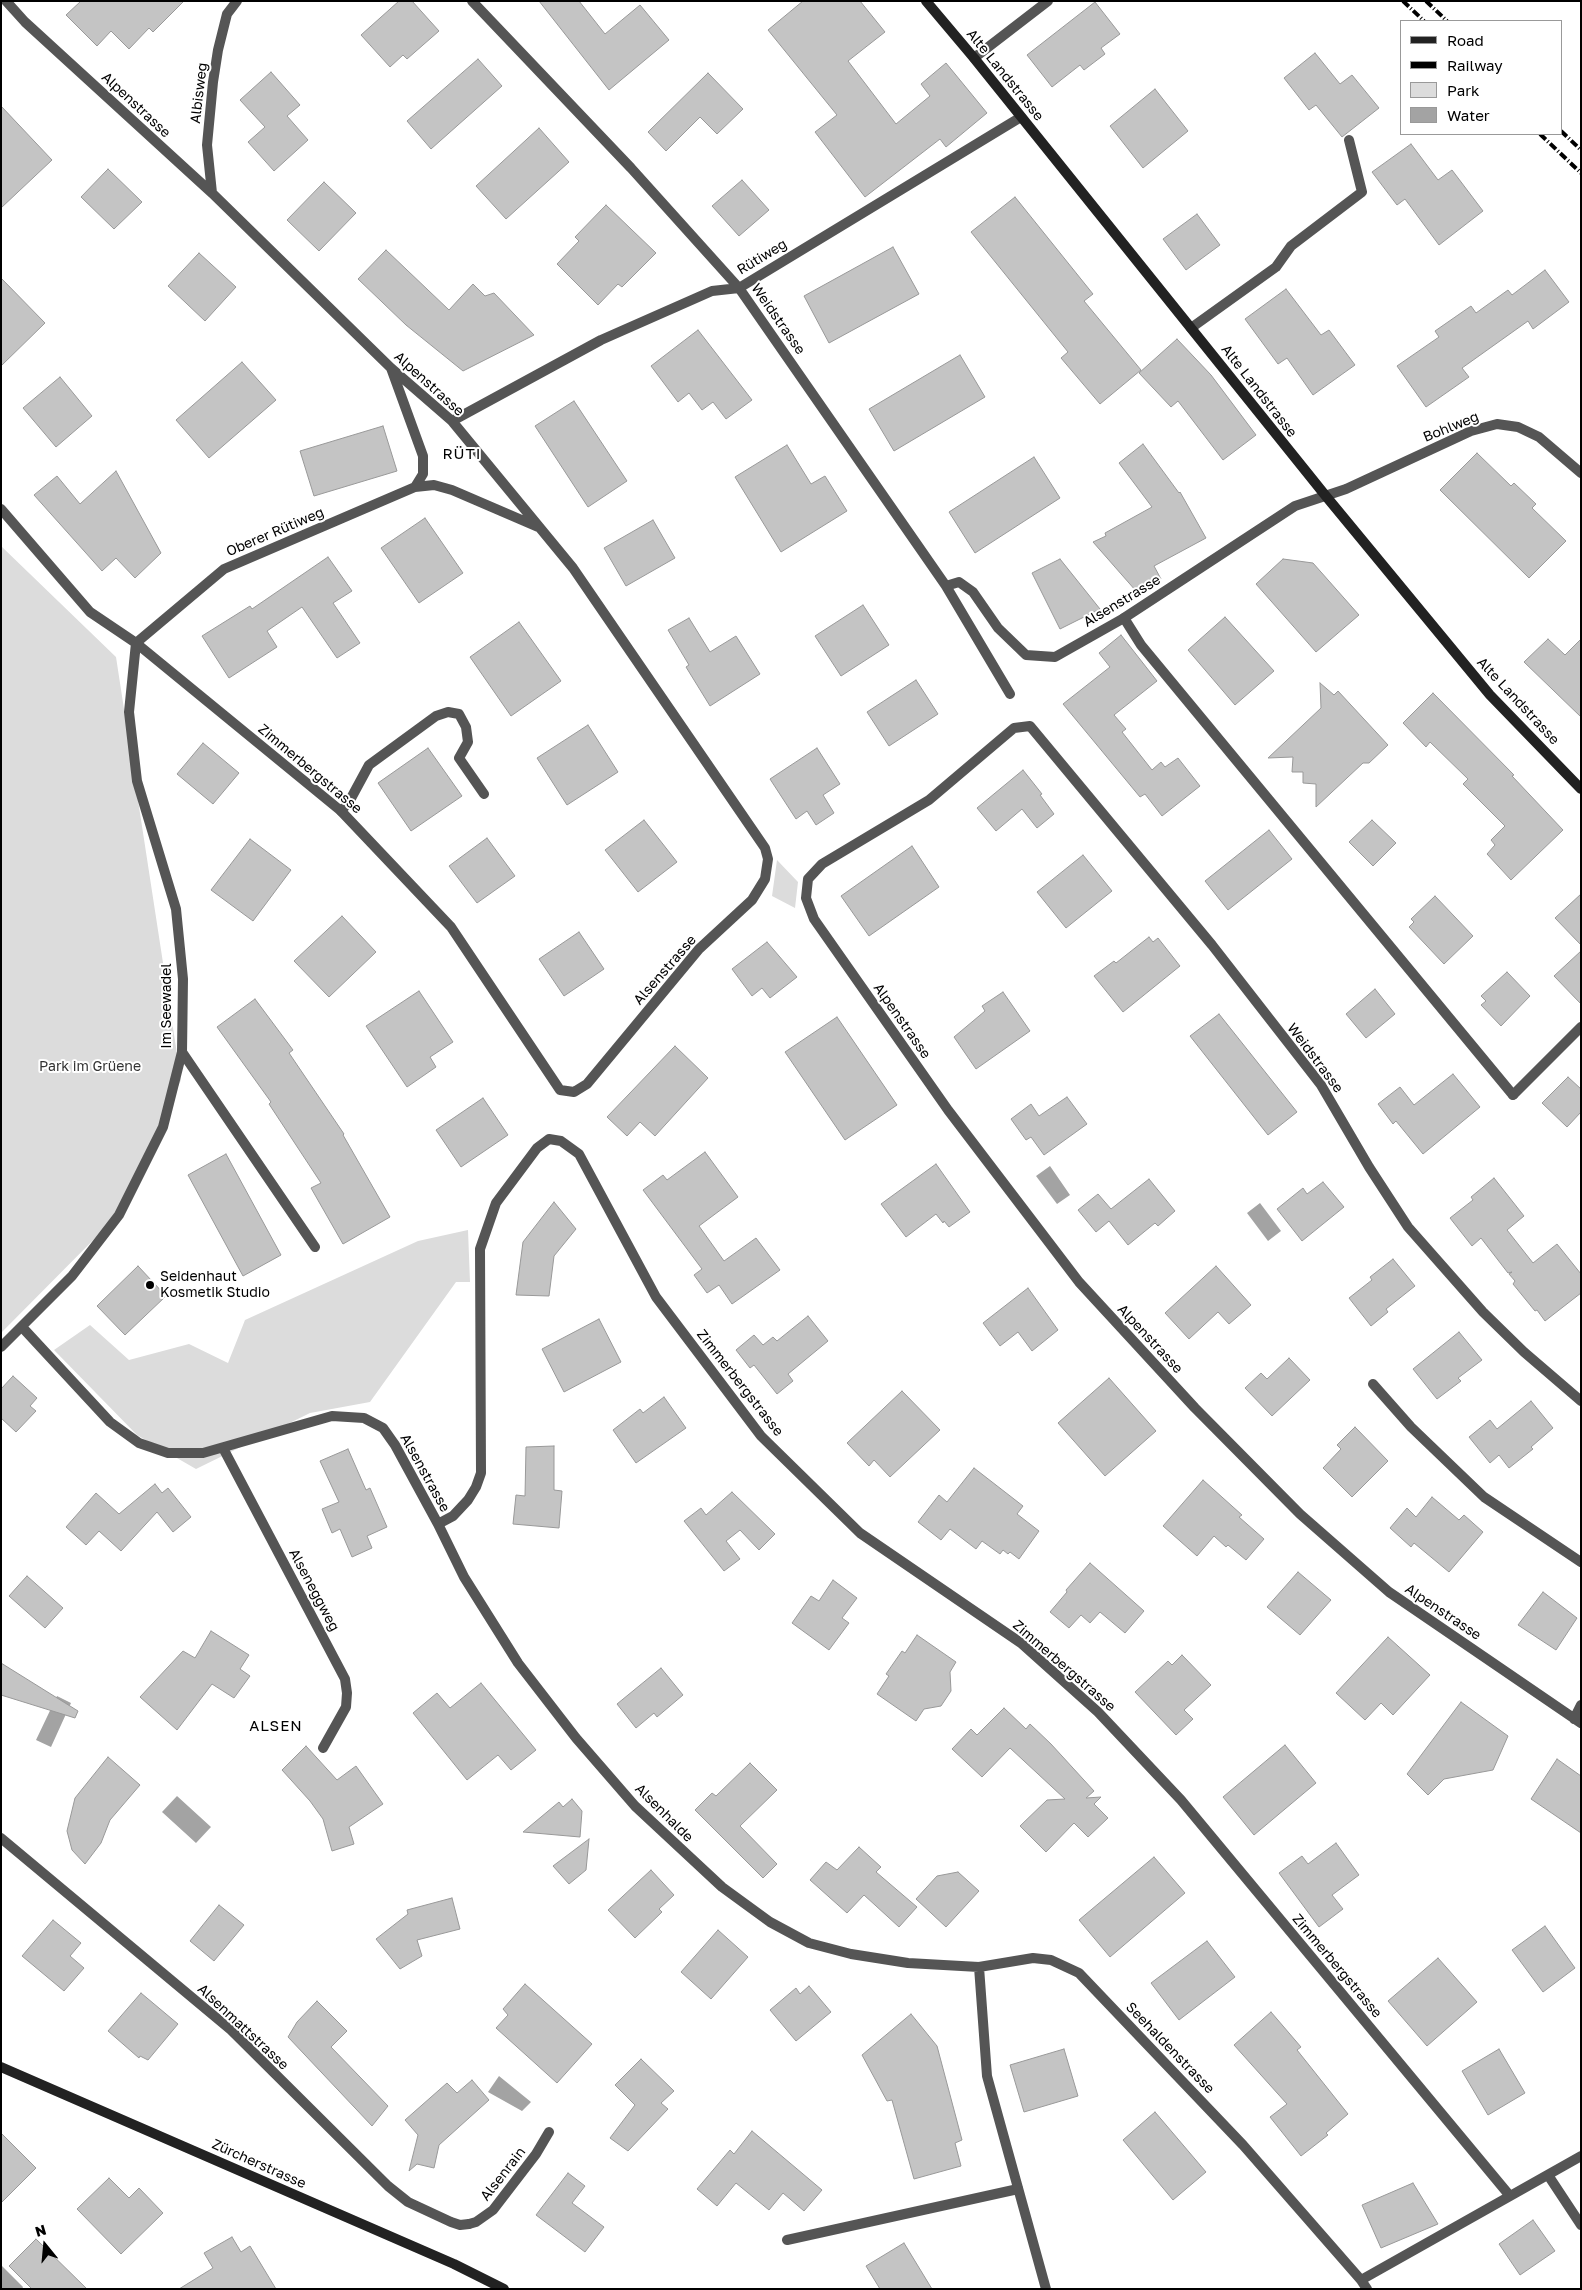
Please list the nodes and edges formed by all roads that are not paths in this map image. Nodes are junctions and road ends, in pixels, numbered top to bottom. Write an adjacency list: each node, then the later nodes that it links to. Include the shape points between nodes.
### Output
1 (6, 1): 9 (street, Alpenstrasse)
2 (237, 1): 9 (street, Albisweg, via 227,14 213,82 207,145)
3 (472, 1): 10 (street, Weidstrasse, via 632,168)
4 (926, 1): 6 (main road, Alte Landstrasse)
5 (1048, 1): 6 (street)
6 (974, 58): 7 (main road, Alte Landstrasse)
7 (1021, 117): 10 (street, Rütiweg); 11 (main road, Alte Landstrasse)
8 (1349, 140): 11 (street, via 1362,192 1291,246 1276,267)
9 (212, 193): 12 (street, Alpenstrasse)
10 (739, 288): 13 (street, Rütiweg, via 712,291 601,340); 19 (street, Weidstrasse)
11 (1192, 328): 16 (main road, Alte Landstrasse)
12 (390, 368): 13 (street, Alpenstrasse); 15 (street, via 423,456 424,474)
13 (452, 421): 18 (street, Alpenstrasse)
14 (1581, 472): 16 (street, Bohlweg, via 1539,437 1518,427 1497,424 1472,431 1346,489)
15 (415, 487): 18 (street, Oberer Rütiweg, via 434,485 452,490); 21 (street, Oberer Rütiweg, via 224,569)
16 (1325, 495): 20 (street, Alsenstrasse, via 1295,506); 23 (main road, Alte Landstrasse, via 1490,695)
17 (1, 509): 21 (street, Zimmerbergstrasse, via 90,612)
18 (540, 528): 26 (street, Alpenstrasse, via 573,568)
19 (946, 586): 20 (street, Alsenstrasse, via 960,582 973,592 998,628 1026,655 1055,657); 22 (street, Weidstrasse)
20 (1124, 618): 28 (street, via 1141,645 1513,1095)
21 (136, 643): 25 (street, Zimmerbergstrasse); 29 (street, Im Seewadel, via 129,712 137,781 176,909 183,979)
22 (1010, 694)
23 (1581, 789)
24 (484, 794): 25 (street, via 459,758 468,742 466,727 458,714 448,712 436,716 369,764)
25 (342, 811): 30 (street, Zimmerbergstrasse, via 451,926)
26 (764, 848): 30 (street, Alsenstrasse, via 768,870 752,900 699,949 587,1084 574,1092)
27 (808, 878): 36 (street, Weidstrasse, via 822,864 928,800 1014,728 1030,726 1212,945 1321,1086 1408,1226 1483,1312); 41 (street, Alpenstrasse, via 806,898 814,919 948,1110 1079,1282 1195,1408 1300,1514 1389,1592)
28 (1581, 1027)
29 (182, 1052): 32 (street); 33 (street, Im Seewadel, via 163,1127 119,1215 72,1276)
30 (560, 1090)
31 (549, 1139): 38 (street, Alsenstrasse, via 537,1148 496,1203 480,1250 481,1473 468,1500 453,1516); 50 (street, Zimmerbergstrasse, via 561,1140 579,1154 656,1297 761,1436 860,1533 1021,1643 1098,1712 1180,1800)
32 (315, 1247)
33 (22, 1328): 34 (street); 37 (street, Alsenstrasse, via 110,1422 139,1443 168,1453 203,1453)
34 (1, 1347)
35 (1373, 1384): 39 (street, via 1411,1427 1484,1497)
36 (1581, 1401)
37 (223, 1448): 38 (street, Alsenstrasse, via 332,1416 364,1418 383,1428 395,1444); 42 (street, Alseneggweg, via 345,1679 346,1707)
38 (438, 1524): 44 (street, Alsenhalde, via 464,1577 518,1663 576,1738 635,1806 722,1887 770,1922 809,1943 908,1963)
39 (1581, 1562)
40 (1581, 1705): 41 (street)
41 (1578, 1721)
42 (323, 1748)
43 (1, 1838): 51 (street, Alsenmattstrasse, via 231,2030 388,2186 408,2202 425,2210 460,2225)
44 (980, 1967): 49 (street, via 987,2076); 54 (street, Seehaldenstrasse, via 1034,1958 1051,1960 1079,1973 1243,2145)
45 (1, 2067): 55 (main road, Zürcherstrasse, via 454,2264)
46 (549, 2132): 51 (street, Alsenrain, via 493,2210)
47 (1581, 2156): 48 (street, Seehaldenstrasse)
48 (1548, 2175): 50 (street, Seehaldenstrasse); 52 (street)
49 (1018, 2190): 53 (street); 56 (street)
50 (1510, 2196): 54 (street, Seehaldenstrasse)
51 (469, 2224)
52 (1581, 2225)
53 (787, 2240)
54 (1364, 2284)
55 (504, 2289)
56 (1046, 2289)

